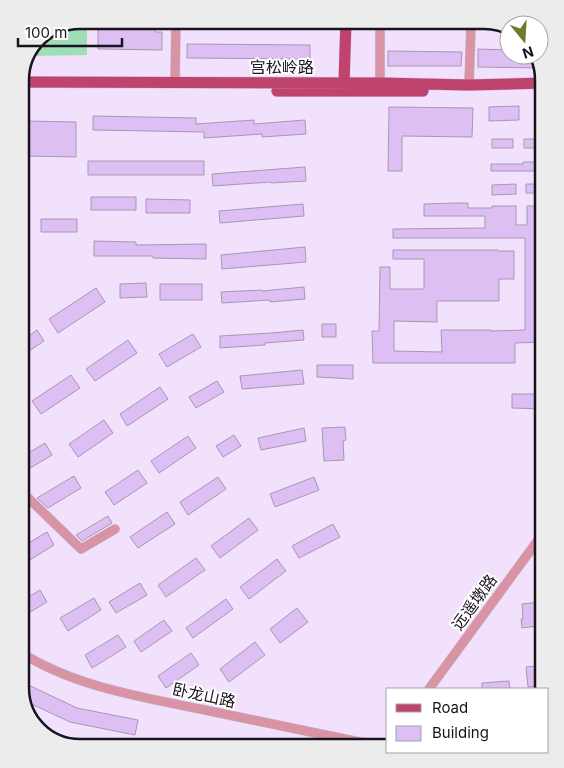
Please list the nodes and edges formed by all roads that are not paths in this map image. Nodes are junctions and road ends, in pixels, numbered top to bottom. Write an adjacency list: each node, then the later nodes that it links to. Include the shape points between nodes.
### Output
1 (176, 29): 6 (street)
2 (346, 29): 7 (main road)
3 (380, 29): 8 (street)
4 (470, 29): 10 (street)
5 (29, 82): 6 (main road, 宫松岭路)
6 (176, 83): 7 (main road, 宫松岭路)
7 (344, 83): 8 (main road, 宫松岭路)
8 (380, 83): 10 (main road, 宫松岭路)
9 (535, 83): 10 (main road, 宫松岭路)
10 (469, 85)
11 (29, 89): 12 (main road)
12 (535, 90)
13 (29, 499): 14 (street, via 81,549)
14 (115, 529)
15 (535, 544): 17 (street, 远遥墩路)
16 (29, 658): 18 (street, 卧龙山路, via 80,681 134,696)
17 (430, 688)
18 (344, 739)

